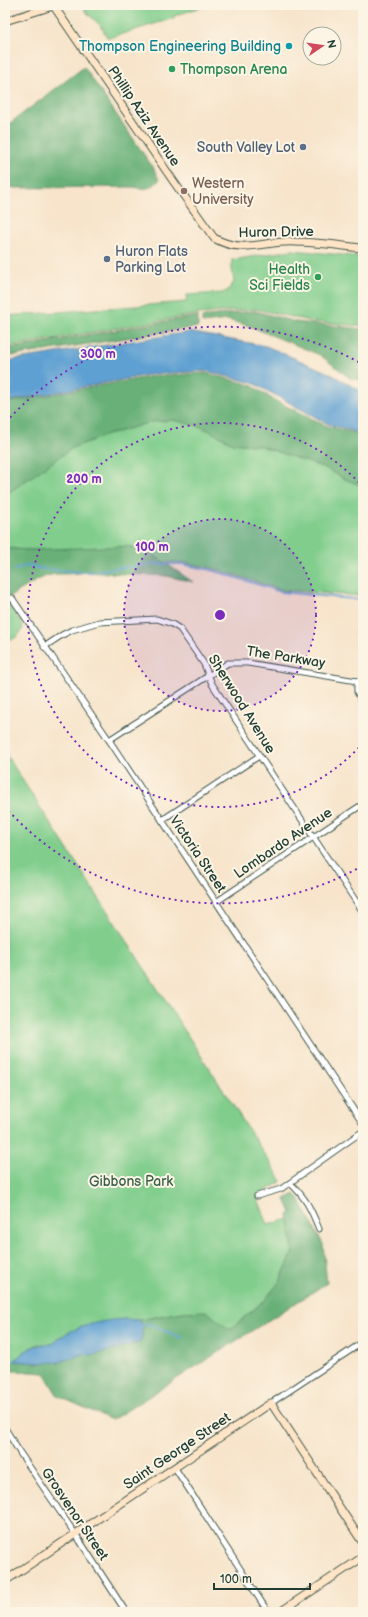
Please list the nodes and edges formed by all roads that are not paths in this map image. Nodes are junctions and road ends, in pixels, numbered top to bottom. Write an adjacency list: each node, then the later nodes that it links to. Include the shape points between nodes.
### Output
1 (54, 5): 2 (street); 3 (street, Phillip Aziz Avenue)
2 (5, 21)
3 (214, 238): 4 (street, Huron Drive, via 236,246 294,241)
4 (363, 248)
5 (12, 598): 6 (street, Victoria Street)
6 (44, 647): 7 (street, Sherwood Avenue, via 72,630 99,622 157,619 180,629); 10 (street, Victoria Street)
7 (208, 674): 8 (street, The Parkway, via 223,665 237,662); 10 (street, The Parkway); 11 (street, Sherwood Avenue)
8 (360, 681): 9 (street, via 357,692)
9 (363, 703)
10 (108, 740): 13 (street, Victoria Street)
11 (260, 756): 13 (street); 14 (street, Sherwood Avenue)
12 (363, 804): 14 (street, Lombardo Avenue)
13 (162, 820): 15 (street, Victoria Street)
14 (313, 837): 15 (street, Lombardo Avenue); 16 (street, Sherwood Avenue)
15 (216, 902): 17 (street, Victoria Street)
16 (363, 912)
17 (362, 1121)
18 (363, 1131): 19 (street)
19 (290, 1183): 20 (street, via 276,1192); 21 (street, via 302,1194)
20 (257, 1196)
21 (319, 1229)
22 (363, 1342): 23 (street, Saint George Street)
23 (271, 1404): 25 (street, Saint George Street); 27 (street)
24 (5, 1428): 26 (street, Grosvenor Street)
25 (175, 1468): 26 (street, Saint George Street); 31 (street)
26 (76, 1534): 29 (street, Saint George Street); 30 (street, Grosvenor Street)
27 (363, 1543)
28 (363, 1557): 32 (street)
29 (5, 1581)
30 (126, 1612)
31 (268, 1612)
32 (280, 1612)

